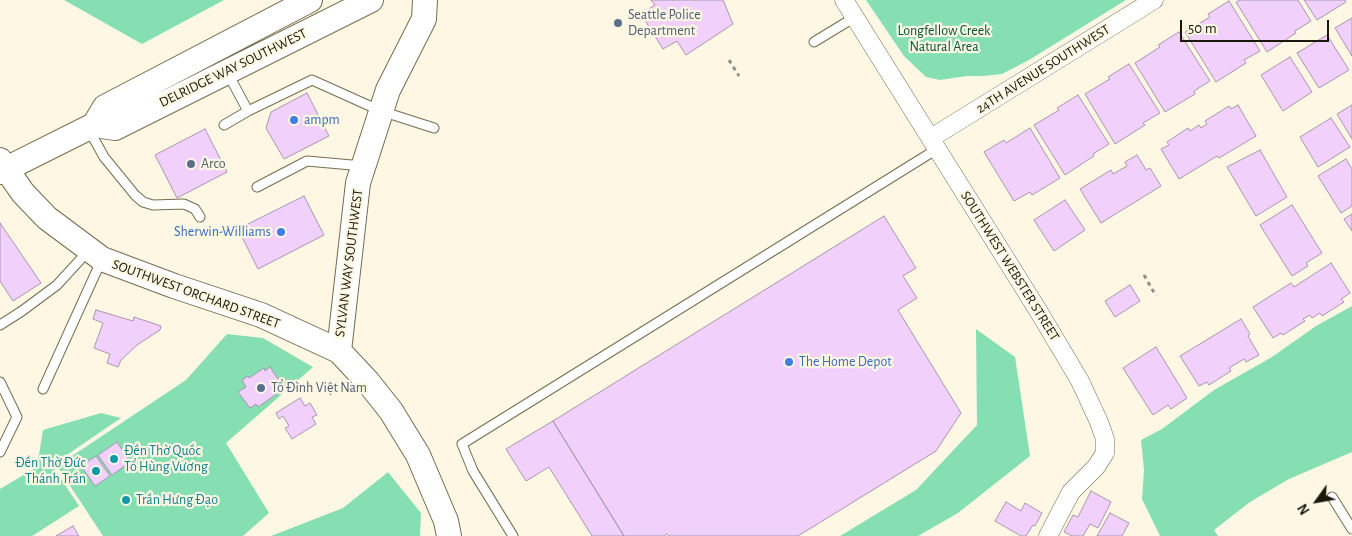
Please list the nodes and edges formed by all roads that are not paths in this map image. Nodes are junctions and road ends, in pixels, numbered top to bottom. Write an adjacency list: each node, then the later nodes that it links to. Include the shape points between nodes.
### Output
1 (310, 0): 12 (street, DELRIDGE WAY SOUTHWEST, via 105,107)
2 (370, 0): 8 (street, DELRIDGE WAY SOUTHWEST)
3 (425, 0): 9 (street, SYLVAN WAY SOUTHWEST, via 424,19 388,90)
4 (844, 0): 6 (street, SOUTHWEST WEBSTER STREET)
5 (1154, 0): 14 (street, 24TH AVENUE SOUTHWEST)
6 (854, 17): 7 (lane); 14 (street, SOUTHWEST WEBSTER STREET)
7 (814, 42)
8 (227, 72): 10 (lane); 12 (street, DELRIDGE WAY SOUTHWEST, via 115,128)
9 (381, 111): 10 (lane, via 312,80); 13 (lane); 15 (street, SYLVAN WAY SOUTHWEST)
10 (248, 112): 11 (lane)
11 (224, 125)
12 (91, 126): 16 (street, DELRIDGE WAY SOUTHWEST); 18 (lane, via 104,157 135,195 153,205 184,204)
13 (434, 128)
14 (934, 144): 28 (lane, via 462,444 473,471); 29 (street, SOUTHWEST WEBSTER STREET, via 1080,381 1105,439 1105,453 1071,492)
15 (363, 166): 17 (lane, via 307,161); 21 (street, SYLVAN WAY SOUTHWEST, via 358,183)
16 (2, 168): 19 (street, SOUTHWEST ORCHARD STREET, via 47,218)
17 (257, 187)
18 (200, 217)
19 (95, 254): 20 (lane, via 22,311); 21 (street, SOUTHWEST ORCHARD STREET, via 165,283 261,315); 23 (lane)
20 (1, 320)
21 (339, 351): 27 (street, SYLVAN WAY SOUTHWEST, via 391,411 418,454)
22 (0, 382): 24 (lane, via 17,417)
23 (43, 389)
24 (0, 452)
25 (1332, 497): 26 (lane)
26 (1352, 529)
27 (449, 536)
28 (513, 536)
29 (1048, 536)

